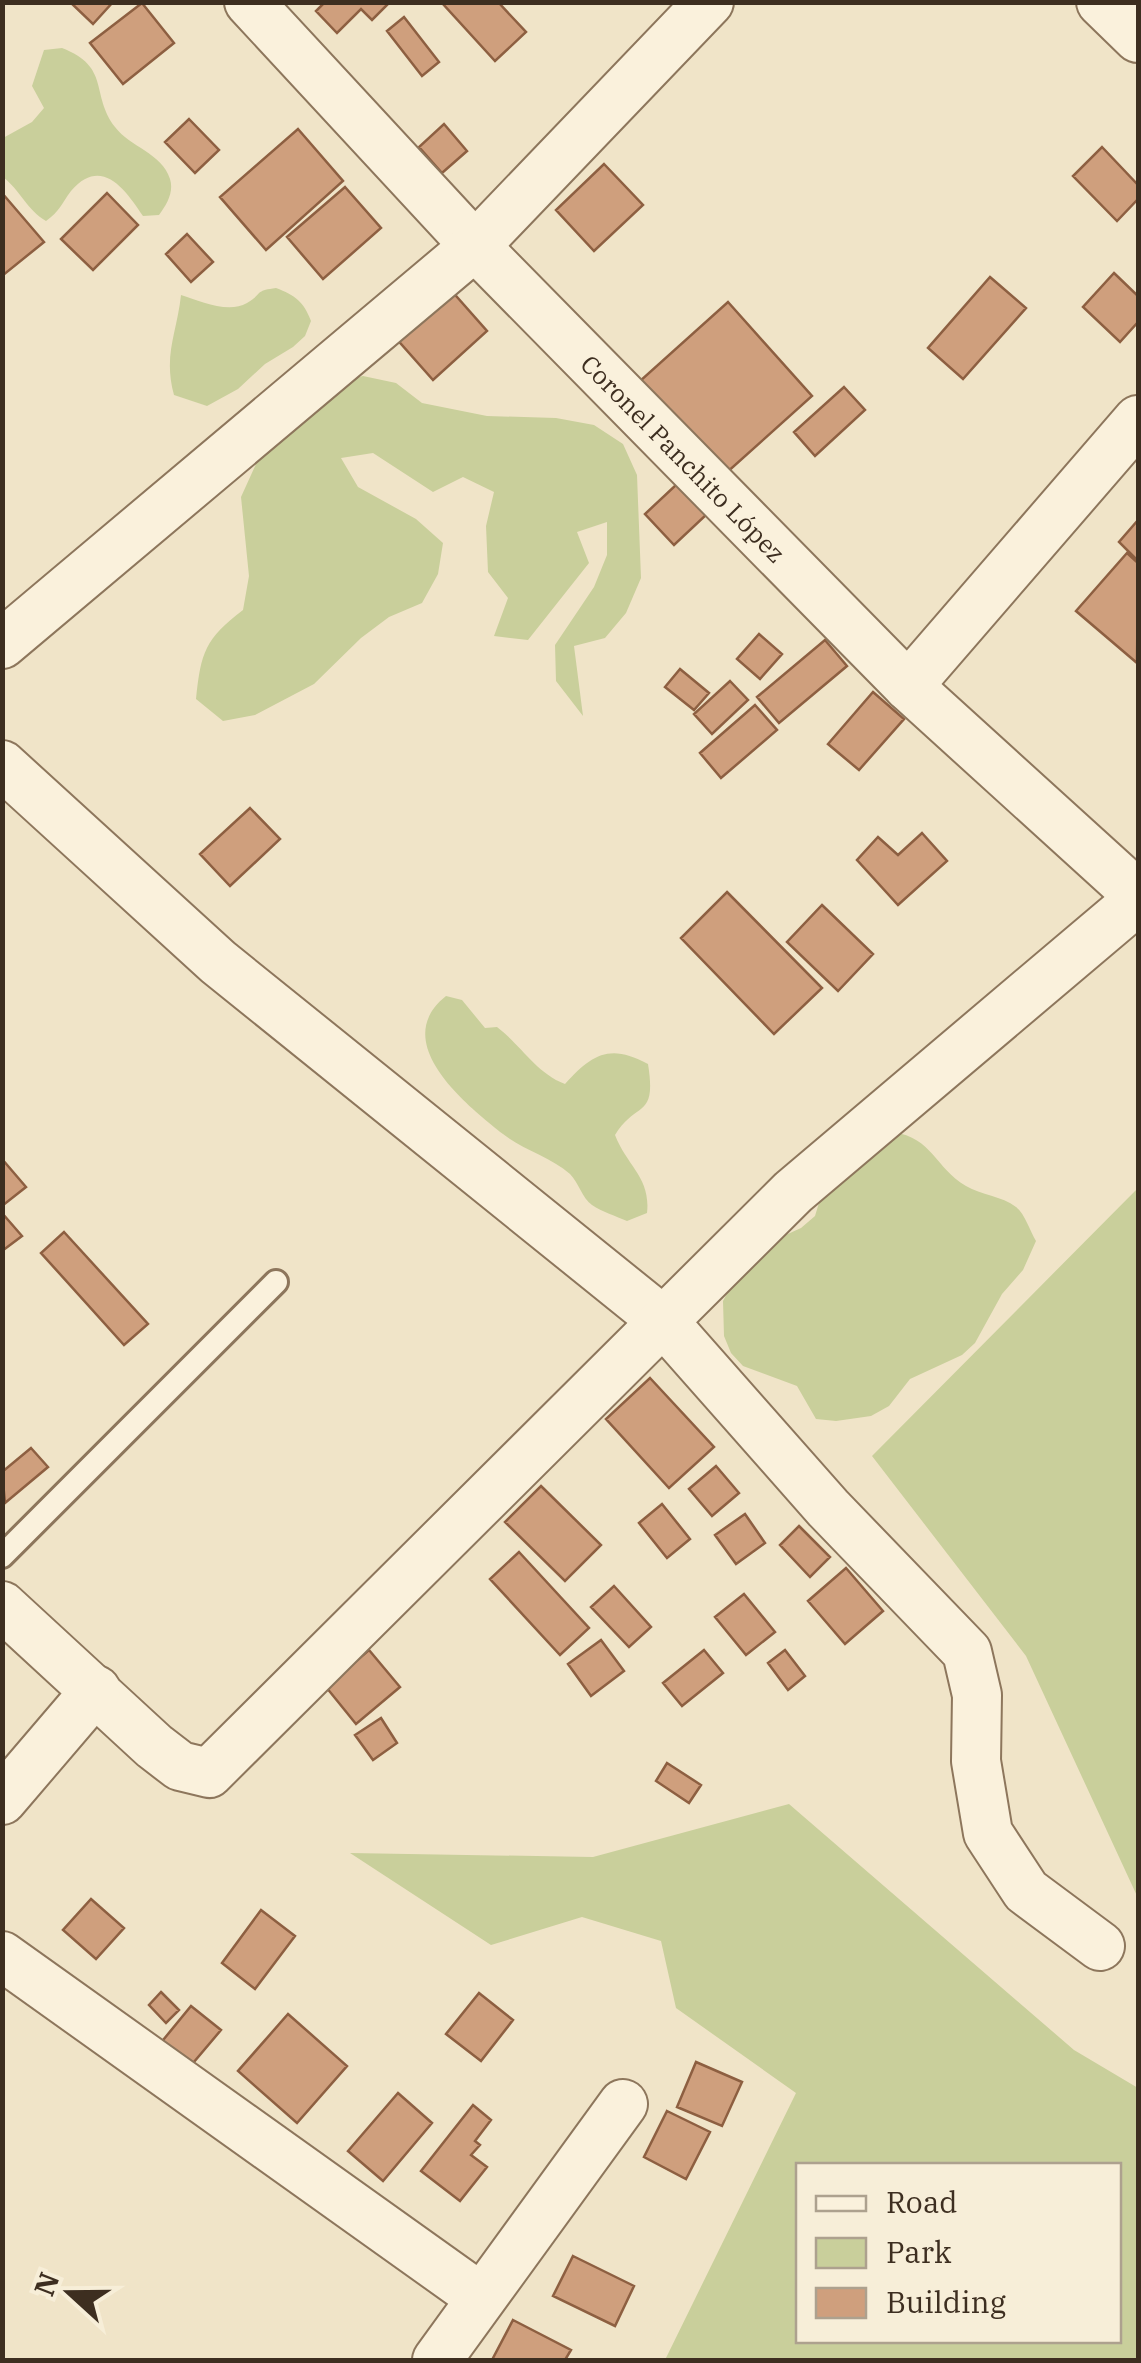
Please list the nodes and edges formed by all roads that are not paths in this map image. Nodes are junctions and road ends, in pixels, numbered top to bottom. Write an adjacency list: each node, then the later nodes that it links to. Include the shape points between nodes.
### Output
1 (248, 2): 5 (street, Coronel Panchito López)
2 (709, 2): 5 (street)
3 (1102, 2): 4 (street)
4 (1138, 38)
5 (475, 246): 7 (street); 8 (street, Coronel Panchito López)
6 (1138, 420): 8 (street)
7 (2, 644)
8 (908, 686): 10 (street, Coronel Panchito López)
9 (2, 765): 12 (street, via 218,962)
10 (1138, 898): 12 (street, via 793,1192)
11 (276, 1282): 13 (lane)
12 (662, 1320): 15 (street, via 209,1773 180,1766); 17 (street, via 828,1508 968,1652 988,1833 1026,1891)
13 (2, 1556)
14 (2, 1606): 15 (street)
15 (96, 1690): 16 (street)
16 (2, 1800)
17 (1100, 1946)
18 (2, 1956): 20 (street)
19 (623, 2104): 20 (street)
20 (480, 2297): 21 (street)
21 (437, 2360)

